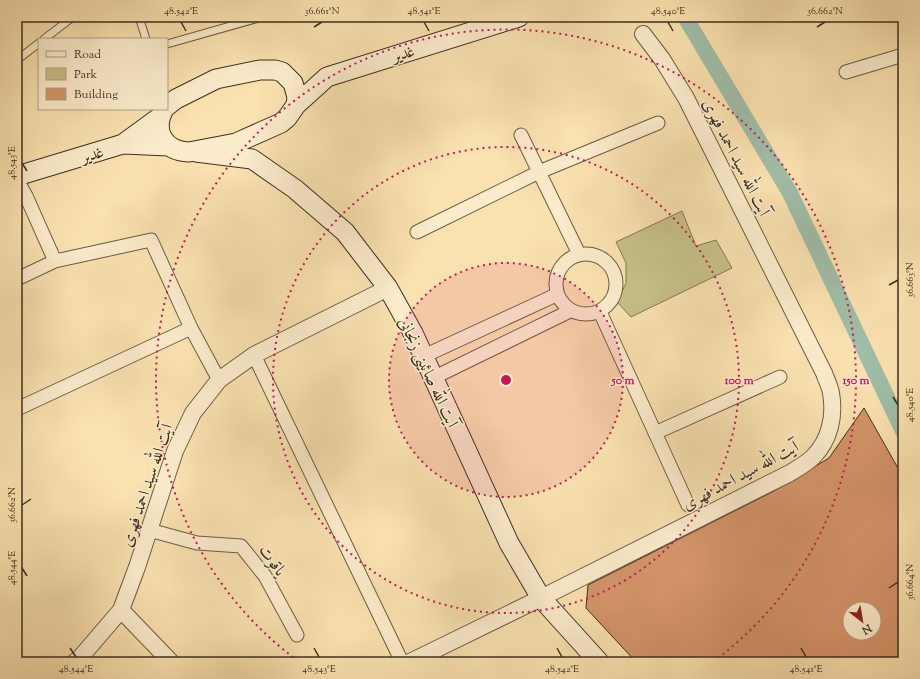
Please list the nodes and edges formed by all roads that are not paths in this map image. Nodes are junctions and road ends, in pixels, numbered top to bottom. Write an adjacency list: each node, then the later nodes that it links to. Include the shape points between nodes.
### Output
1 (73, 17): 6 (lane)
2 (139, 17): 7 (lane)
3 (262, 17): 9 (lane)
4 (519, 17): 14 (main road, غدیر)
5 (643, 34): 46 (street, آیت الله سید احمد فهری, via 686,98 824,373 831,392 833,410 830,428 824,443 813,458 790,473)
6 (45, 38)
7 (146, 38)
8 (38, 44): 11 (lane)
9 (168, 44)
10 (903, 55): 12 (street)
11 (17, 60)
12 (846, 72)
13 (288, 77): 14 (main road); 15 (main road, via 293,83 297,97); 16 (main road, غدیر, via 282,72 267,69 216,79 176,99)
14 (327, 77): 15 (main road, غدیر)
15 (296, 105): 19 (main road, غدیر, via 288,118)
16 (168, 106)
17 (164, 110): 21 (main road, غدیر); 22 (main road, via 159,125 160,133)
18 (658, 123): 25 (street)
19 (274, 126): 23 (main road, via 236,143); 24 (main road)
20 (521, 135): 25 (street)
21 (123, 144): 22 (main road); 26 (main road, غدیر)
22 (168, 146): 23 (main road, via 181,152)
23 (196, 152): 24 (main road, آیت الله صائینی زنجانی)
24 (252, 159): 32 (main road, آیت الله صائینی زنجانی, via 295,188 345,232)
25 (539, 172): 28 (street); 29 (street)
26 (17, 176)
27 (17, 180): 30 (street)
28 (417, 232)
29 (579, 254): 33 (street, via 564,262 555,277); 35 (street, via 597,255 611,266 617,282 613,300)
30 (55, 261): 31 (street); 36 (street, via 151,240)
31 (17, 279)
32 (388, 288): 37 (street, آیت الله سید احمد فهری); 38 (main road, آیت الله صائینی زنجانی)
33 (556, 295): 34 (street); 38 (street)
34 (570, 311): 35 (street, via 585,316); 40 (street)
35 (600, 312): 43 (street)
36 (191, 328): 41 (street); 42 (street)
37 (254, 355): 41 (street, آیت الله سید احمد فهری); 51 (street)
38 (424, 356): 40 (main road, آیت الله صائینی زنجانی)
39 (780, 377): 43 (street)
40 (433, 378): 46 (main road, آیت الله صائینی زنجانی, via 509,543)
41 (219, 380): 45 (street, آیت الله سید احمد فهری, via 193,413 175,451)
42 (17, 409)
43 (655, 433): 44 (street)
44 (688, 505)
45 (149, 530): 47 (street, آیت الله سید احمد فهری); 48 (street, یاقوت, via 197,543 240,546 265,576)
46 (541, 598): 52 (street, آیت الله سید احمد فهری); 53 (main road, آیت الله صائینی زنجانی)
47 (121, 610): 49 (street, آیت الله سید احمد فهری); 50 (street)
48 (297, 635)
49 (75, 662)
50 (171, 662)
51 (402, 662)
52 (410, 662)
53 (599, 662)

